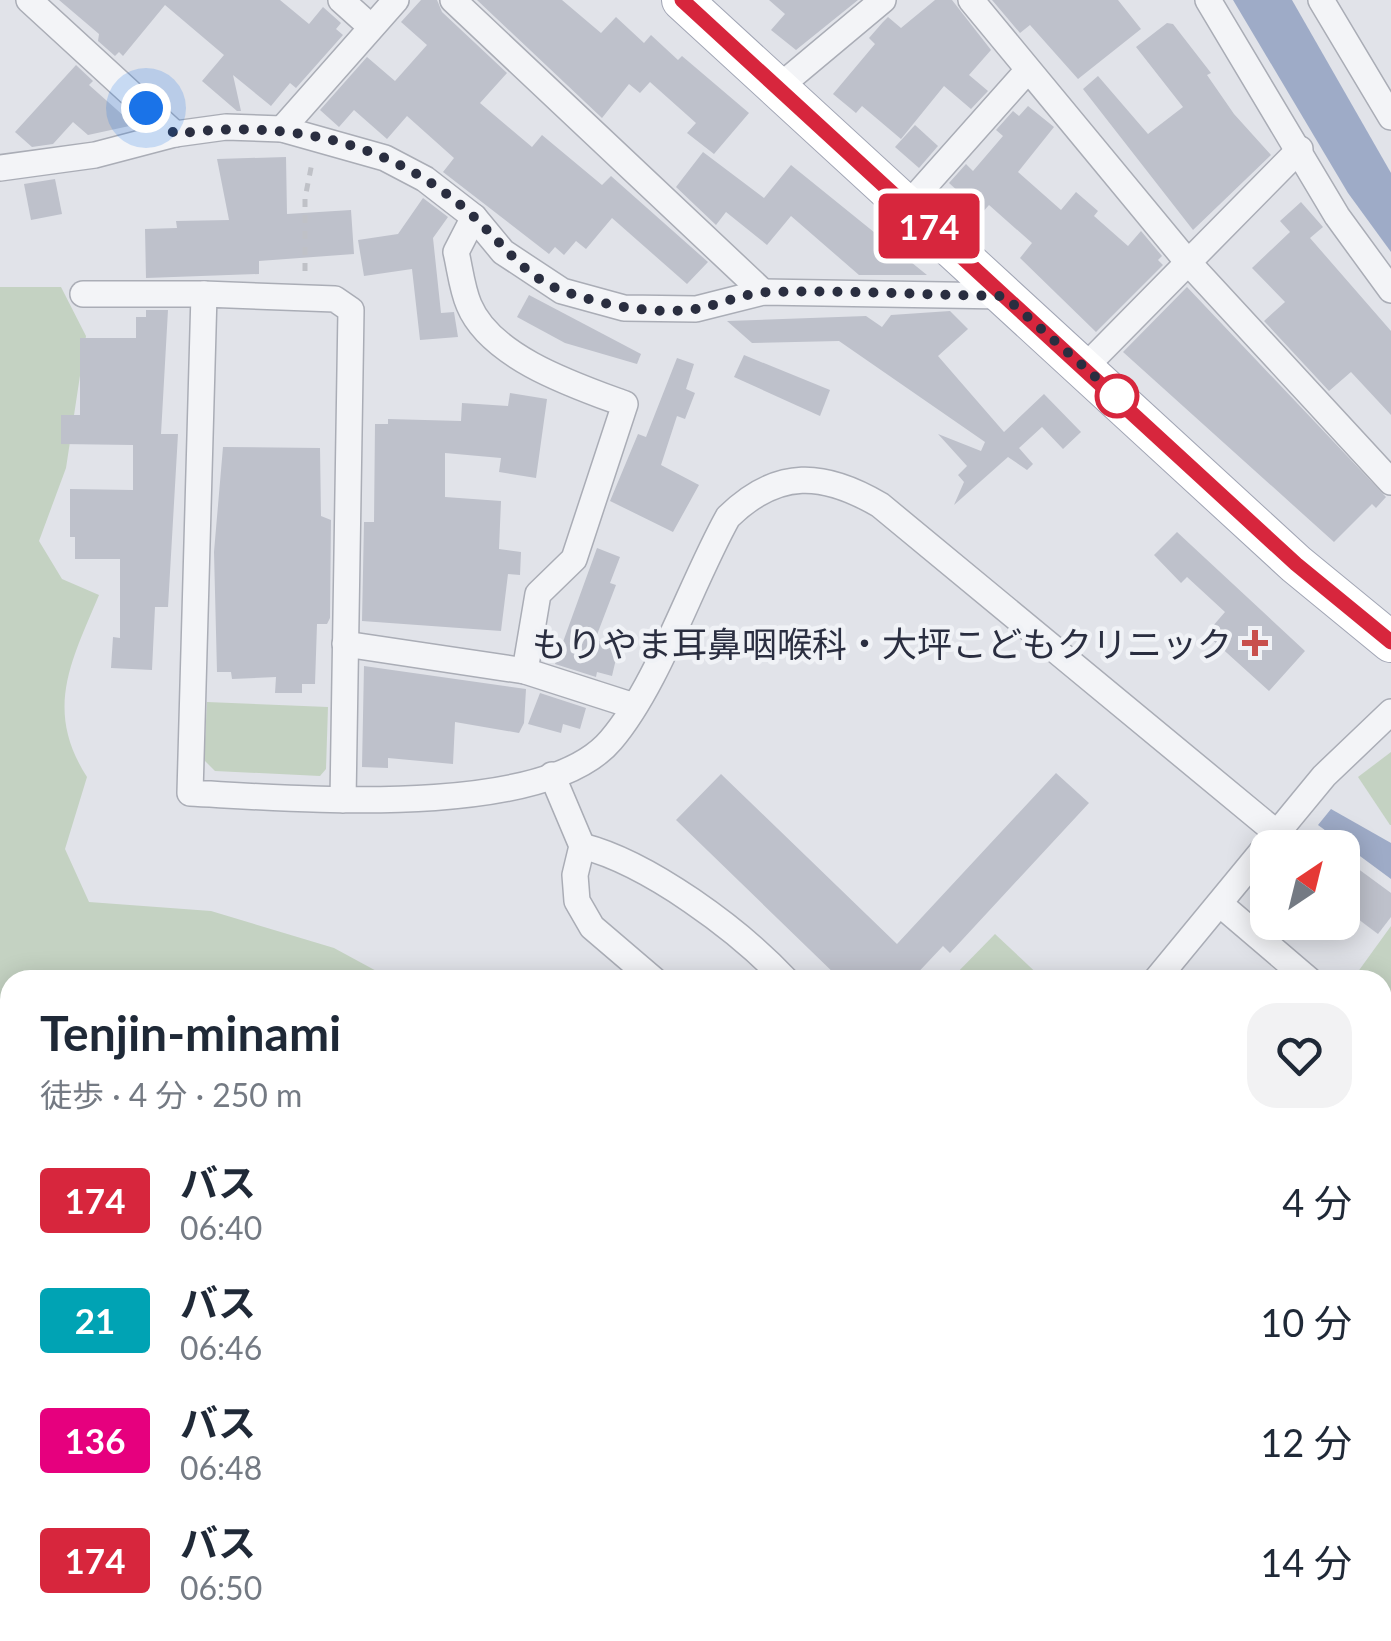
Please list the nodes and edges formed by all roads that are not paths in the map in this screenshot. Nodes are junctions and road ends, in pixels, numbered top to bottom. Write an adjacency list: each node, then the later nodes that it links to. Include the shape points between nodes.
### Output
1 (29, 0): 15 (street)
2 (342, 0): 10 (street)
3 (396, 0): 10 (street)
4 (454, 0): 22 (street)
5 (682, 0): 12 (main road)
6 (883, 0): 12 (street)
7 (971, 0): 11 (street)
8 (1208, 0): 16 (street)
9 (1321, 0): 13 (street)
10 (371, 28): 14 (street)
11 (1028, 70): 18 (street); 20 (street)
12 (778, 87): 18 (main road)
13 (1391, 117)
14 (282, 128): 15 (street); 19 (street, via 385,158)
15 (175, 134): 17 (street, via 95,155)
16 (1300, 148): 20 (street); 21 (street, via 1336,216)
17 (0, 168)
18 (907, 206): 25 (main road)
19 (474, 217): 22 (street, via 503,252 562,291 593,300 624,308 696,309); 30 (street, via 456,252 469,306 486,329 550,377 625,404 574,559 538,594)
20 (1186, 260): 26 (street); 27 (street)
21 (1391, 290)
22 (763, 292): 25 (street)
23 (83, 294): 24 (street)
24 (204, 294): 29 (street, via 335,299 351,310); 34 (street, via 190,794)
25 (1004, 296): 26 (main road)
26 (1086, 366): 28 (main road, via 1296,564)
27 (1391, 482)
28 (1391, 642)
29 (345, 644): 30 (street); 34 (street)
30 (524, 671): 31 (street)
31 (634, 706): 33 (street, via 592,759); 35 (street, via 728,517 772,485 808,478 845,484 880,505)
32 (1391, 712): 36 (street, via 1324,776)
33 (552, 774): 34 (street, via 425,800); 37 (street)
34 (343, 800)
35 (1273, 830)
36 (1281, 830)
37 (582, 846): 40 (street, via 577,901 592,927); 41 (street, via 605,852 711,914)
38 (1250, 868): 39 (street)
39 (1220, 904): 42 (street); 43 (street)
40 (642, 970)
41 (775, 970)
42 (1164, 970)
43 (1297, 970)

